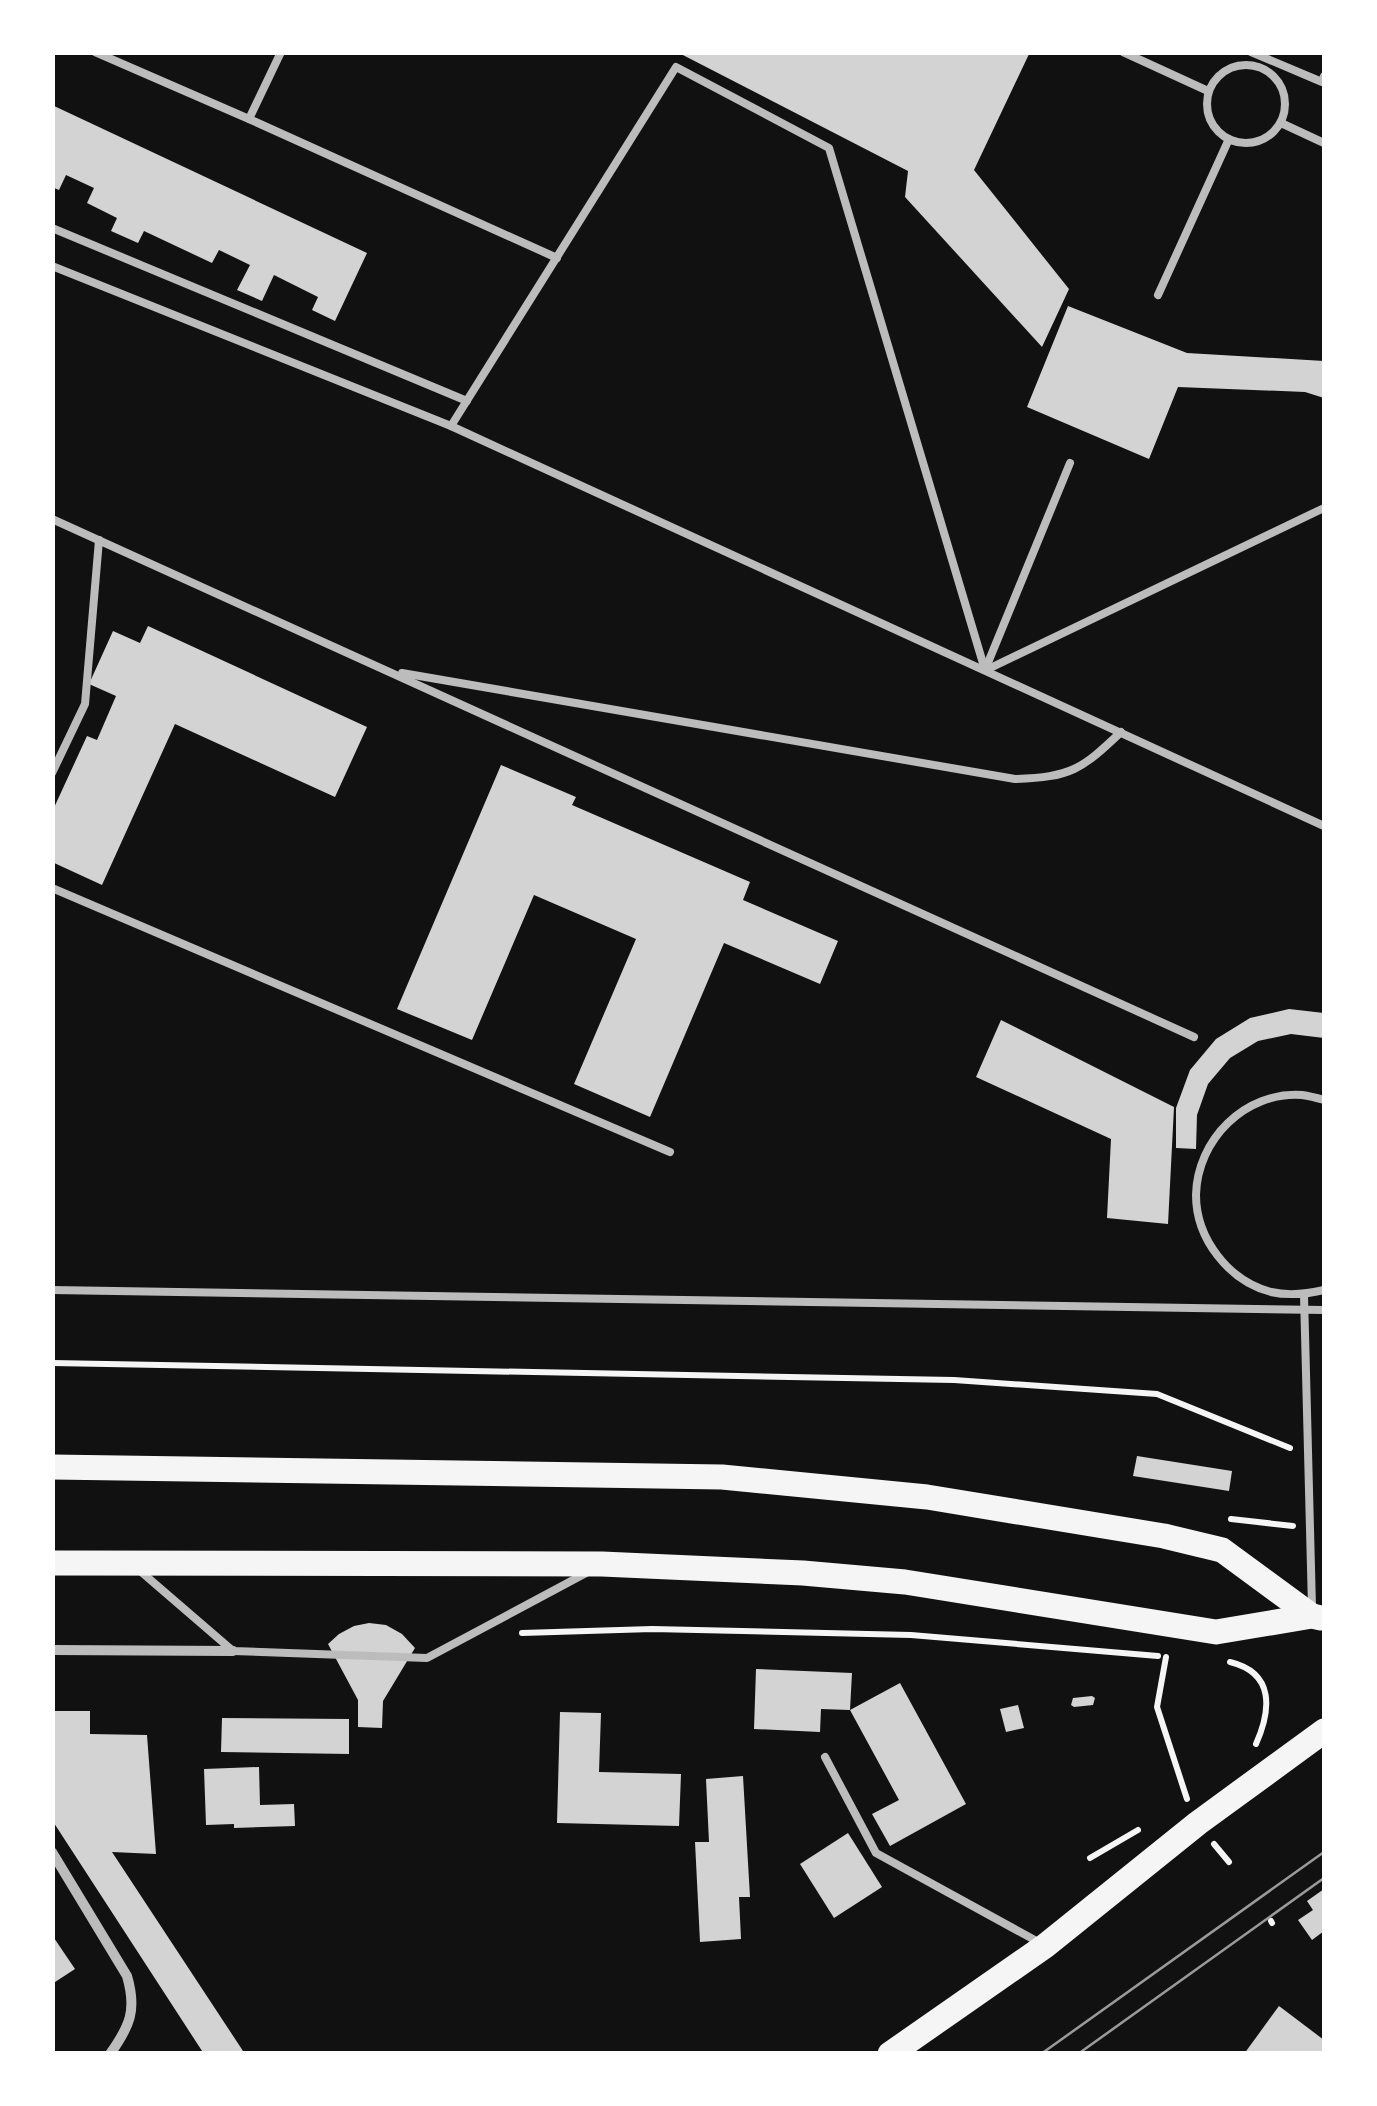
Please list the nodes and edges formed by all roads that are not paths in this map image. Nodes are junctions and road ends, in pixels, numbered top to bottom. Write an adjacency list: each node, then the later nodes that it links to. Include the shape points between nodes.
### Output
1 (96, 52): 8 (lane)
2 (281, 52): 8 (lane)
3 (1123, 52): 7 (lane)
4 (1252, 52): 5 (lane)
5 (1262, 62): 6 (lane, via 1322,82); 7 (lane, via 1224,71); 9 (lane, via 1284,96)
6 (1324, 76)
7 (1208, 91): 10 (lane, via 1212,124)
8 (249, 119): 13 (lane)
9 (1280, 122): 10 (lane, via 1252,142); 11 (lane)
10 (1230, 140): 15 (lane)
11 (1324, 143)
12 (52, 228): 16 (lane)
13 (556, 258): 16 (lane); 22 (lane, via 676,67 829,148)
14 (52, 266): 17 (lane)
15 (1158, 296)
16 (466, 402): 17 (lane)
17 (451, 426): 22 (lane)
18 (1070, 463): 22 (lane)
19 (1324, 508): 22 (lane)
20 (52, 519): 21 (lane)
21 (100, 540): 23 (lane); 25 (lane, via 85,704)
22 (985, 670): 24 (lane)
23 (388, 671): 24 (lane, via 1015,779 1076,770); 28 (lane)
24 (1120, 732): 26 (lane)
25 (52, 773)
26 (1324, 826)
27 (52, 888): 30 (lane)
28 (1194, 1036)
29 (1324, 1100): 33 (lane, via 1268,1099 1238,1113 1200,1164 1196,1197 1202,1228 1218,1257 1242,1279 1272,1292)
30 (670, 1152)
31 (52, 1290): 34 (lane)
32 (1324, 1290): 33 (lane)
33 (1304, 1295): 34 (lane)
34 (1303, 1310): 35 (lane); 40 (lane)
35 (1324, 1310)
36 (52, 1468): 40 (main road, via 722,1476 926,1497 1222,1550)
37 (52, 1563): 38 (main road)
38 (132, 1564): 39 (main road); 42 (lane)
39 (602, 1564): 40 (main road, via 905,1582 1216,1632); 42 (lane, via 427,1658)
40 (1318, 1618)
41 (52, 1650): 42 (street)
42 (233, 1651)
43 (1324, 1731): 46 (main road, via 1193,1812)
44 (825, 1757): 46 (lane, via 876,1853)
45 (54, 1856): 47 (street, via 132,1993 128,2026)
46 (1046, 1946): 48 (main road)
47 (110, 2054)
48 (890, 2054)

